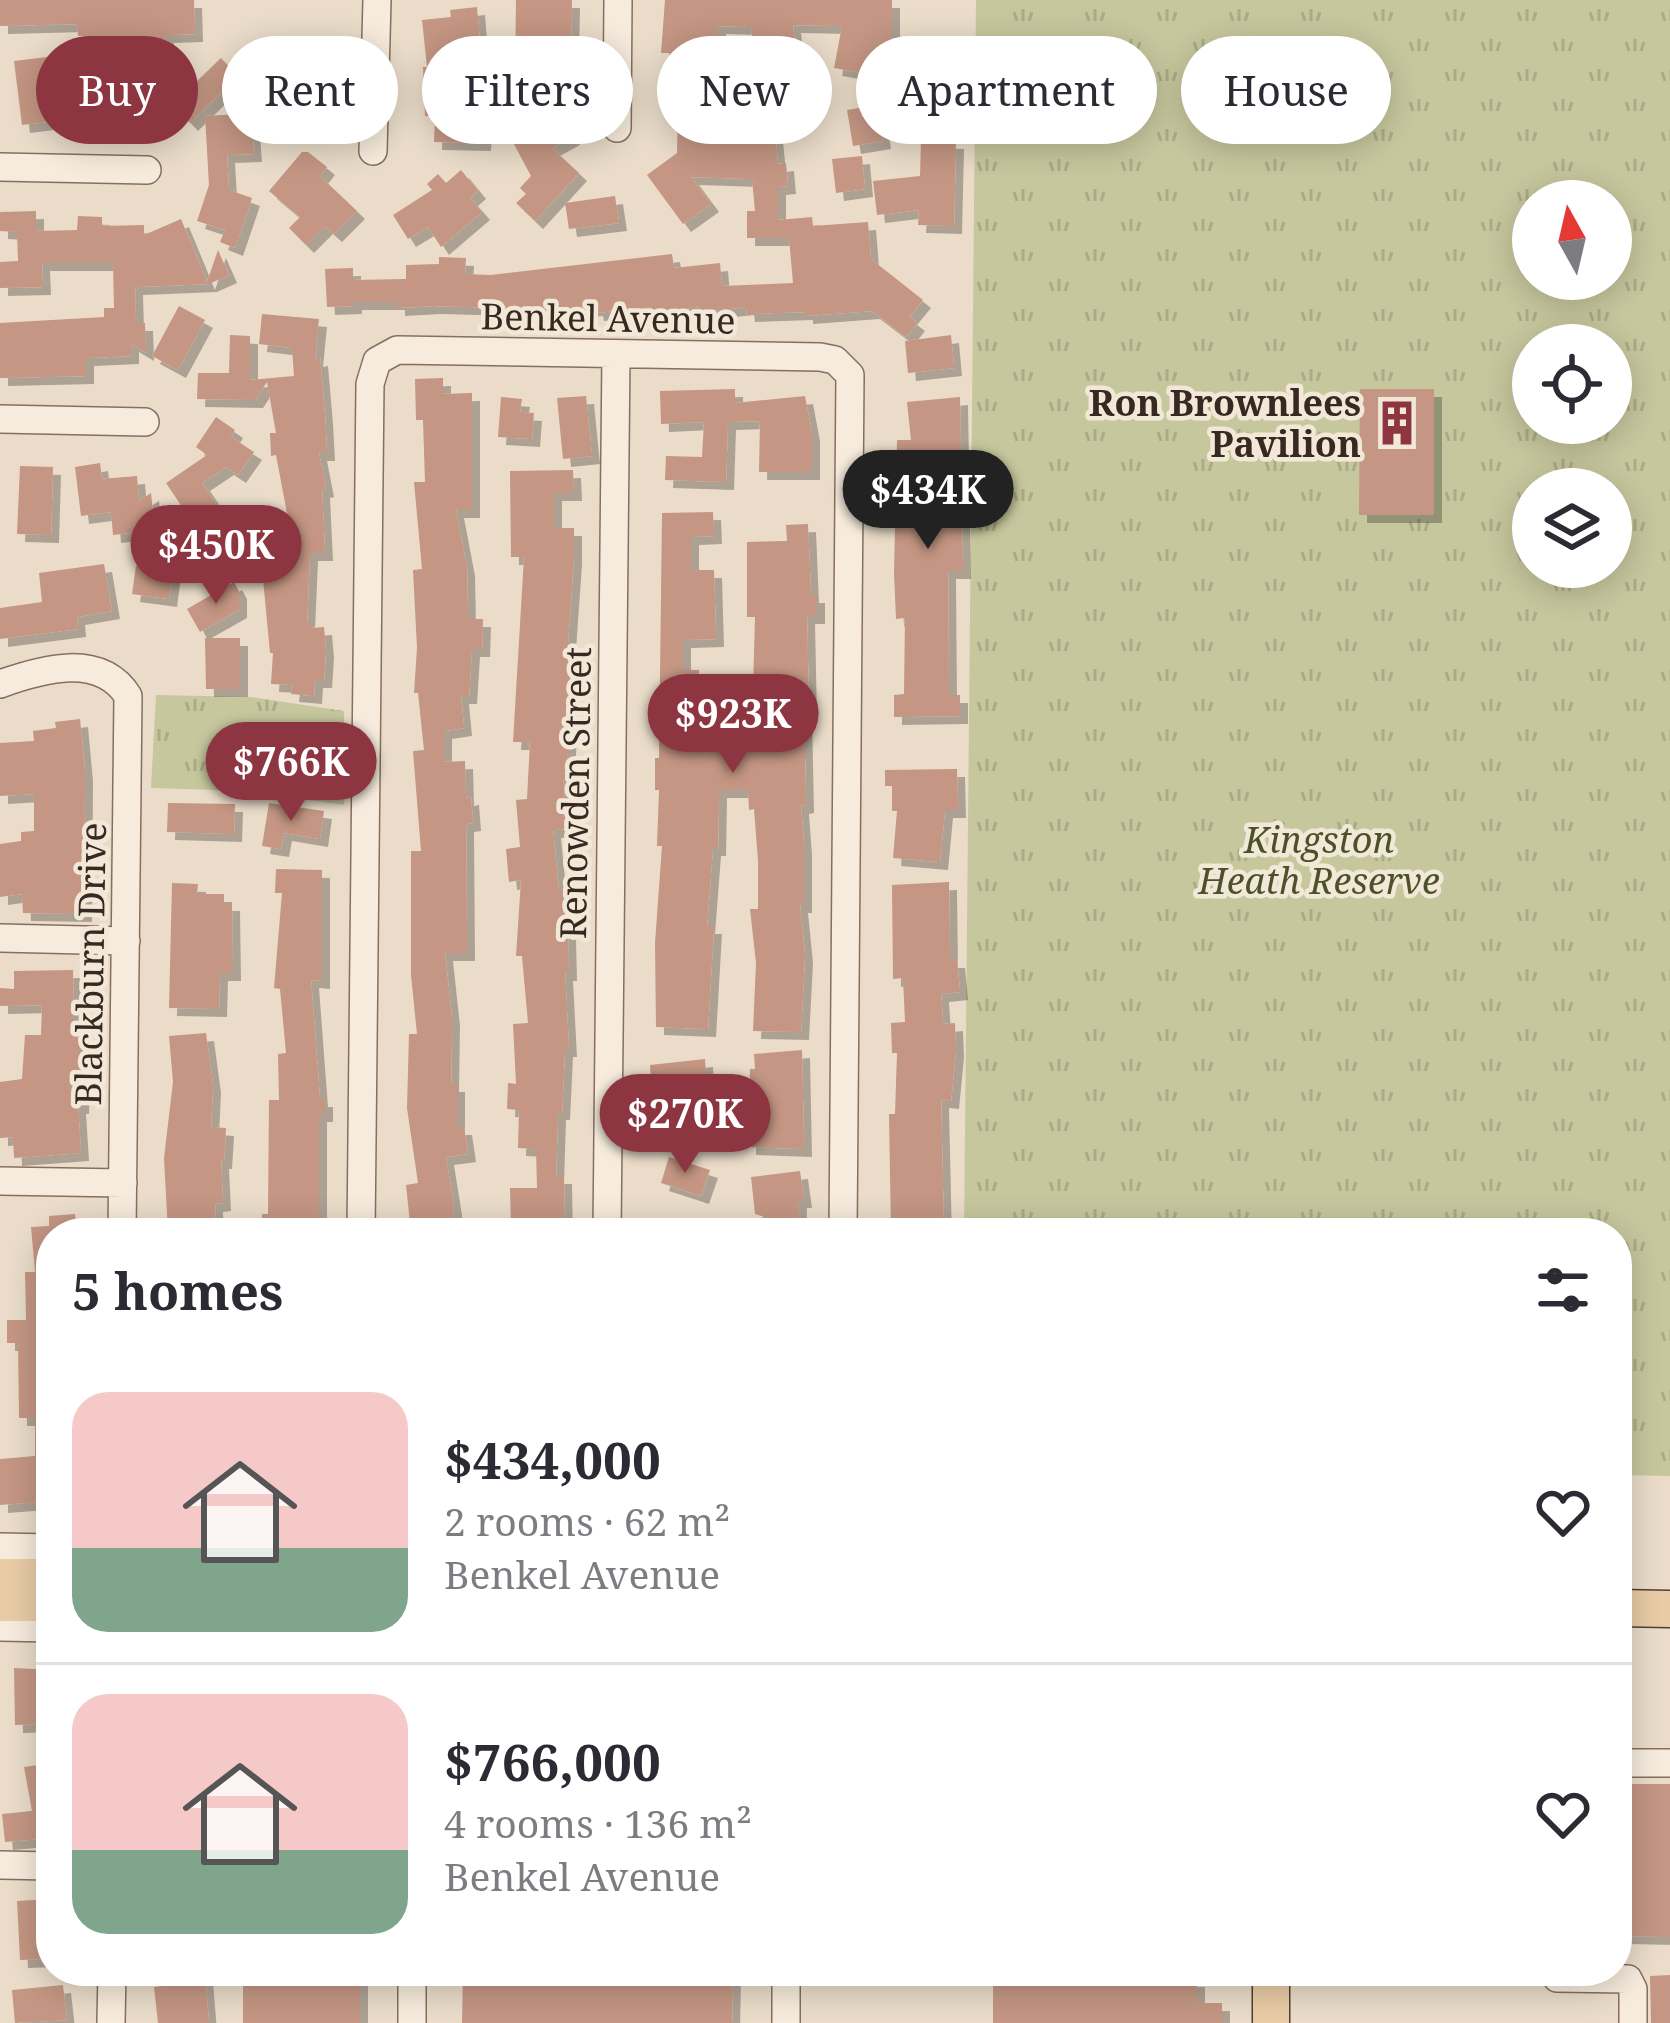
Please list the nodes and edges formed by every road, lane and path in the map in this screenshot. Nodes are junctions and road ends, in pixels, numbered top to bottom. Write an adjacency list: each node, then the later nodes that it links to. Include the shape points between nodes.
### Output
1 (377, 0): 4 (street)
2 (618, 0): 3 (street)
3 (618, 36)
4 (373, 152)
5 (0, 167): 6 (street)
6 (148, 170)
7 (616, 354): 16 (street, Benkel Avenue, via 398,350 373,368); 17 (street, Renowden Street); 18 (street, Benkel Avenue, via 820,357 844,366 852,383)
8 (0, 419): 9 (street)
9 (145, 422)
10 (0, 684): 12 (street, Blackburn Drive, via 70,667 101,670 128,696)
11 (0, 938): 12 (street)
12 (126, 941): 14 (street, Blackburn Drive)
13 (0, 1181): 14 (street)
14 (124, 1184): 15 (street, Blackburn Drive)
15 (123, 1218)
16 (362, 1218)
17 (607, 1218)
18 (843, 1218)
19 (0, 1547): 20 (street)
20 (36, 1548)
21 (0, 1577): 22 (main road)
22 (36, 1577)
23 (0, 1603): 24 (main road)
24 (36, 1603)
25 (1632, 1608): 26 (main road)
26 (1670, 1609)
27 (0, 1628): 28 (street)
28 (36, 1628)
29 (1670, 1762): 30 (street)
30 (1632, 1763)
31 (0, 1865): 32 (street)
32 (36, 1866)
33 (112, 1986): 38 (street)
34 (412, 1986): 39 (street)
35 (786, 1986): 40 (street)
36 (1271, 1986): 41 (main road)
37 (1632, 1986): 42 (street)
38 (111, 2023)
39 (412, 2023)
40 (786, 2023)
41 (1271, 2023)
42 (1633, 2023)

